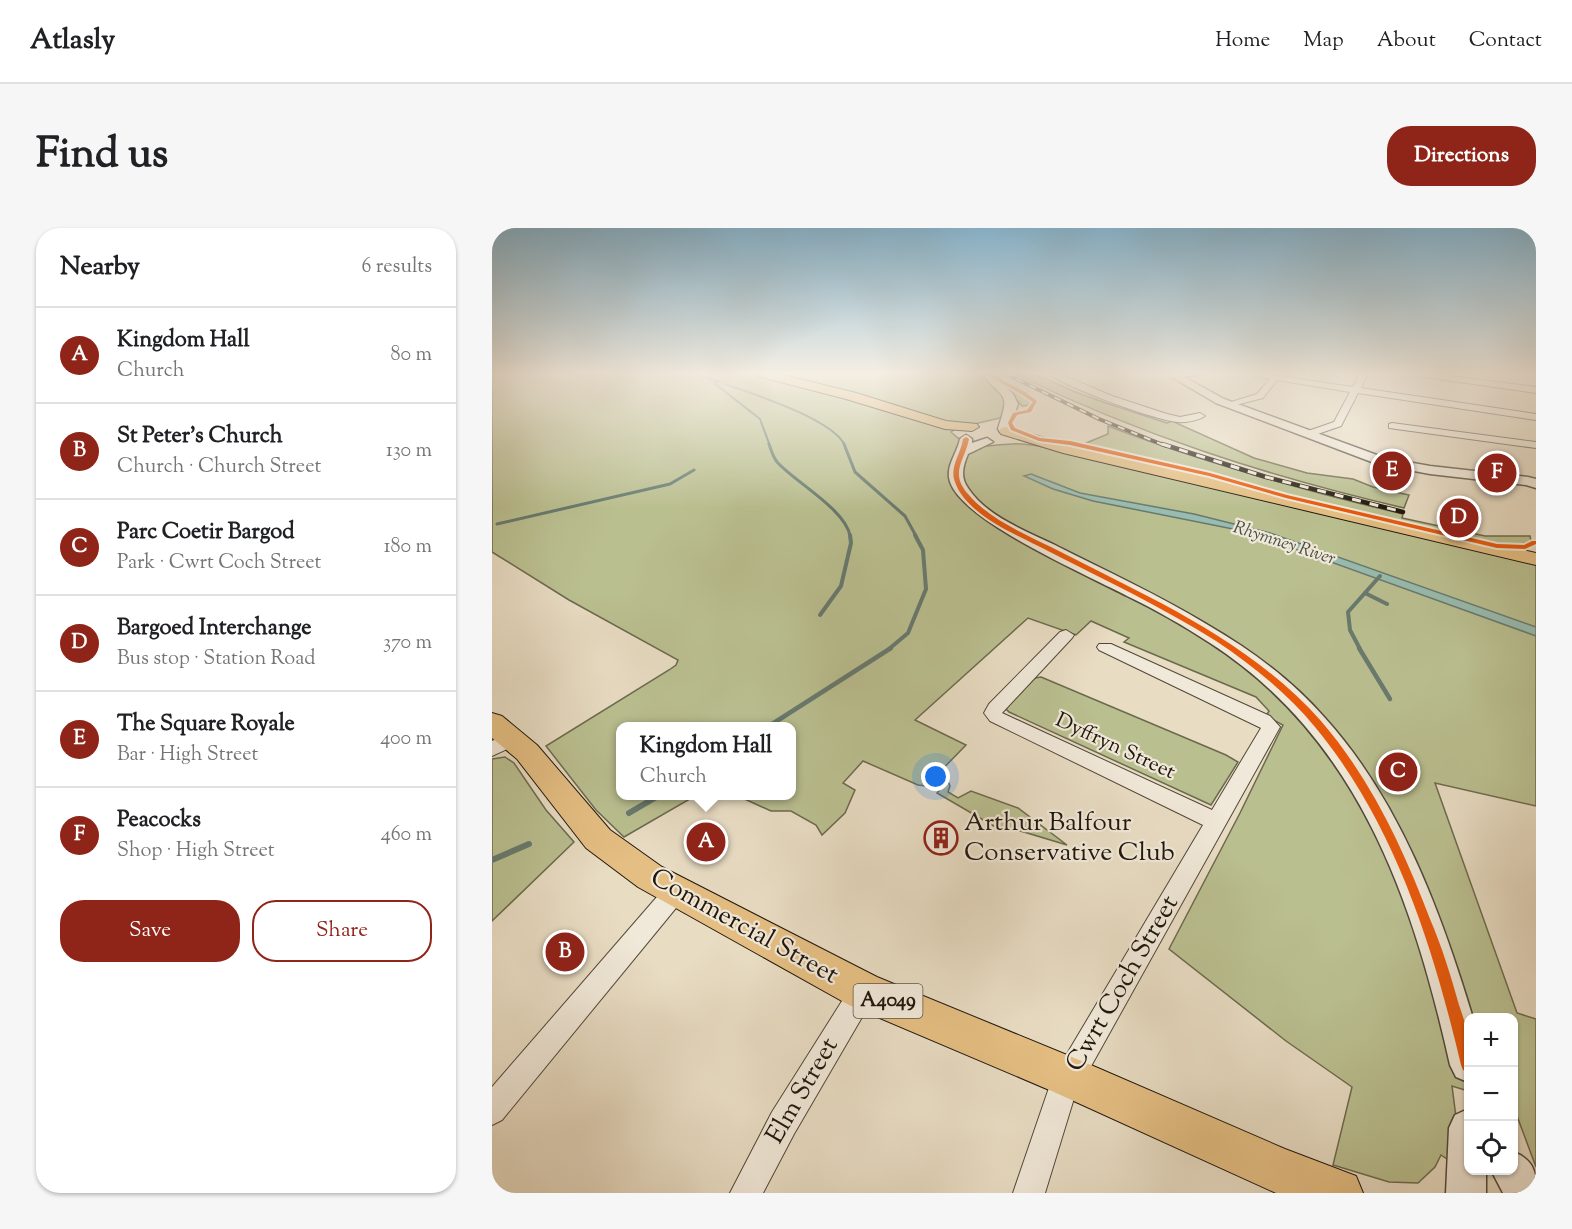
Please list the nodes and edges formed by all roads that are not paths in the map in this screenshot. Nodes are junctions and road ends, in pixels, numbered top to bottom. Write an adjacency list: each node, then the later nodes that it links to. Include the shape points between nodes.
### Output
1 (922, 418): 10 (main road, via 945,425)
2 (1006, 418): 8 (street)
3 (1172, 418): 4 (street)
4 (1190, 418)
5 (1266, 418): 9 (street)
6 (1341, 418): 9 (street, via 1338,424)
7 (1392, 426): 11 (street)
8 (999, 431): 10 (main road); 13 (main road, via 1024,442)
9 (1309, 434): 12 (street, via 1382,461)
10 (966, 438): 20 (street, via 957,460 956,479 982,510 1217,638 1272,678 1319,725 1371,801 1396,850 1458,1018)
11 (1536, 445)
12 (1533, 483)
13 (1536, 559)
14 (1066, 635): 17 (street, Dyffryn Street, via 995,708 996,717)
15 (1105, 647): 17 (street, Cwrt Coch Street, via 1264,720 1271,727)
16 (498, 737): 18 (main road, Commercial Street / A4049, via 527,752 598,839)
17 (1218, 822): 21 (street, Cwrt Coch Street)
18 (677, 890): 19 (main road, Commercial Street / A4049); 22 (street)
19 (863, 991): 21 (main road, Commercial Street / A4049); 26 (street, Elm Street, via 783,1123)
20 (1464, 1046)
21 (1069, 1077): 27 (street, Cwrt Coch Street); 28 (main road, Commercial Street / A4049, via 1280,1171)
22 (492, 1110)
23 (1467, 1175): 29 (street)
24 (1507, 1175): 30 (street)
25 (1513, 1175): 31 (street)
26 (746, 1193)
27 (1029, 1193)
28 (1339, 1193)
29 (1466, 1193)
30 (1506, 1193)
31 (1528, 1193)

